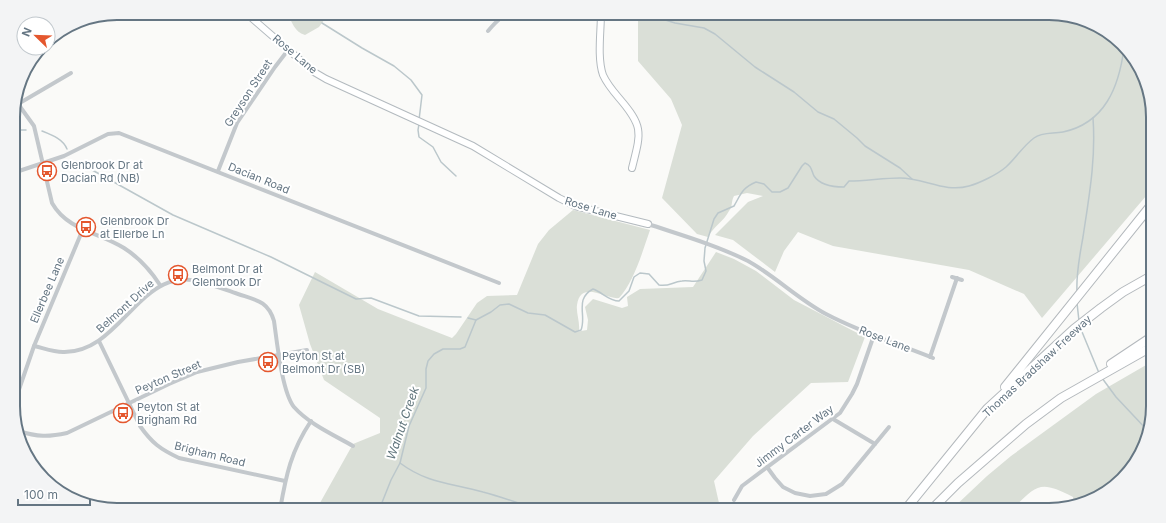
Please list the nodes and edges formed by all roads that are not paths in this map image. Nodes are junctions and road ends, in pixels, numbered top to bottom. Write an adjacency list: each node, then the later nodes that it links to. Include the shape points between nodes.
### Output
1 (254, 20): 5 (street, Rose Lane)
2 (496, 20): 4 (street)
3 (601, 20): 10 (street, via 603,74 633,114 638,127 639,139)
4 (488, 31)
5 (288, 50): 12 (street, Greyson Street, via 237,123); 14 (street, Rose Lane, via 326,79 473,146 575,206)
6 (71, 73): 7 (street)
7 (22, 99)
8 (21, 107): 9 (street, via 34,126)
9 (42, 164): 11 (street, Dacian Road); 12 (street, Dacian Road, via 114,132); 15 (street, via 57,213)
10 (632, 168)
11 (20, 171)
12 (218, 171): 20 (street, Dacian Road)
13 (1146, 211): 32 (highway)
14 (648, 224): 22 (street, Rose Lane, via 715,247 748,262 826,314)
15 (83, 229): 21 (street, via 124,248 154,275); 25 (street, Ellerbee Lane)
16 (952, 277): 17 (street)
17 (957, 278): 19 (street); 22 (street, Rose Lane, via 932,357)
18 (1146, 279): 32 (highway, Thomas Bradshaw Freeway, via 1123,292 1080,325)
19 (962, 280)
20 (499, 283)
21 (160, 285): 23 (street, Belmont Drive); 28 (street, Belmont Drive, via 180,279 200,282 266,305 271,312)
22 (874, 335): 33 (street, Jimmy Carter Way, via 852,394)
23 (99, 341): 25 (street, Belmont Drive, via 91,346 64,352); 31 (street, Brigham Road)
24 (1146, 341): 30 (highway)
25 (34, 346): 29 (street, Ellerbee Lane)
26 (307, 350): 28 (street, Peyton Street)
27 (1146, 350): 30 (highway)
28 (280, 355): 31 (street, Peyton Street, via 197,372); 34 (street, Belmont Drive, via 289,399)
29 (20, 387)
30 (1061, 398): 44 (highway, via 1026,424)
31 (130, 403): 36 (street, Peyton Street, via 67,433 52,437); 40 (street, Brigham Road, via 148,437 162,450 179,458)
32 (987, 409): 43 (highway, Thomas Bradshaw Freeway)
33 (833, 419): 37 (street); 39 (street, Jimmy Carter Way)
34 (311, 421): 38 (street, Belmont Drive); 40 (street, via 293,455)
35 (889, 427): 37 (street)
36 (24, 433)
37 (875, 444): 39 (street, via 842,484 818,496 803,496 784,487)
38 (352, 446)
39 (767, 467): 41 (street, Jimmy Carter Way, via 742,486)
40 (285, 481): 42 (street)
41 (734, 500)
42 (281, 503)
43 (911, 503)
44 (938, 503)

